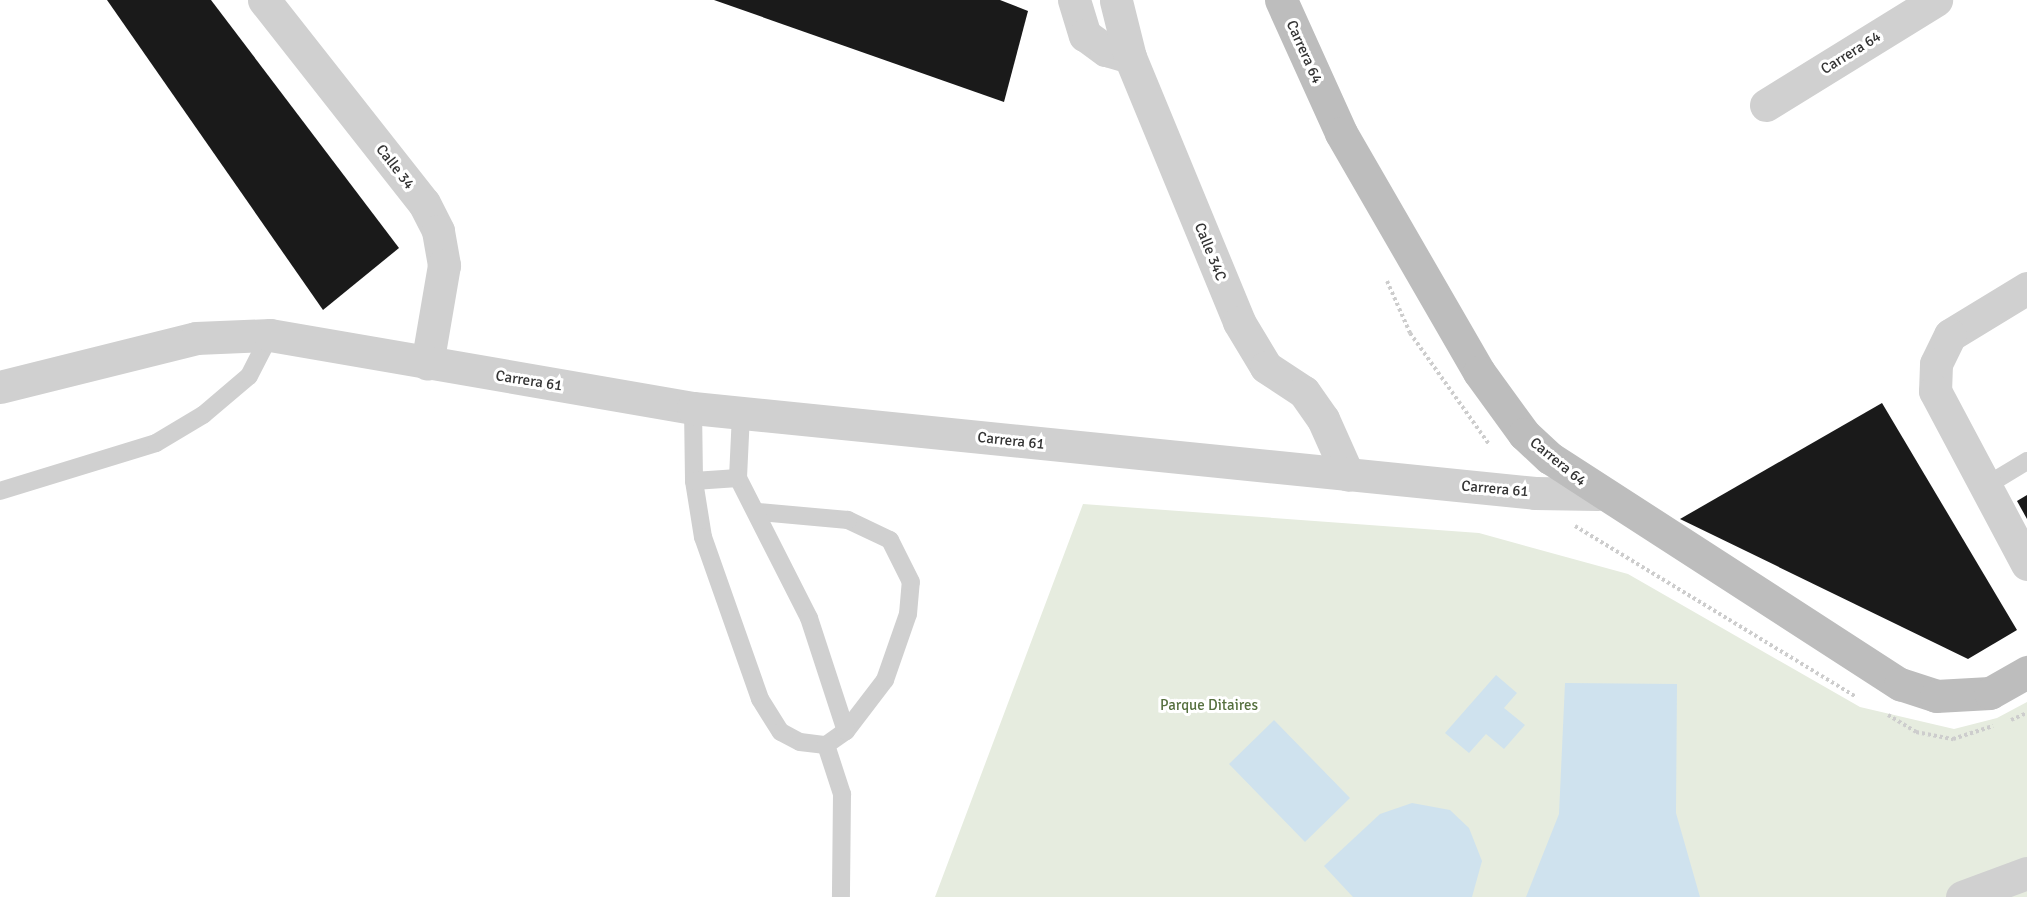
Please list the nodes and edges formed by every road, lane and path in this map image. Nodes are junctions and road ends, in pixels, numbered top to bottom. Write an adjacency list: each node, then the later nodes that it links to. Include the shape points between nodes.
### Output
1 (264, 0): 11 (street, Calle 34, via 424,203 438,231 444,265)
2 (1074, 0): 7 (street, via 1085,36 1106,50)
3 (1110, 0): 4 (street)
4 (1117, 0): 7 (street, Calle 34C)
5 (1281, 0): 21 (street, Carrera 64, via 1341,133 1479,372 1524,434)
6 (1936, 0): 8 (street, Carrera 64)
7 (1130, 57): 16 (street, Calle 34C, via 1239,322 1266,367 1304,392 1323,418)
8 (1766, 105)
9 (2027, 288): 19 (street, via 1950,335 1936,364 1935,391)
10 (270, 335): 11 (street, Carrera 61); 12 (street, Carrera 61, via 196,338); 20 (lane, via 249,376 203,415 156,443)
11 (427, 364): 13 (street, Carrera 61)
12 (0, 387)
13 (693, 408): 14 (street, Carrera 61); 18 (lane)
14 (741, 414): 16 (street, Carrera 61); 17 (lane)
15 (2027, 461): 19 (lane)
16 (1348, 475): 21 (street, Carrera 61)
17 (738, 478): 18 (lane); 22 (lane)
18 (694, 481): 26 (lane, via 703,537 760,699 781,732 800,742)
19 (1984, 487): 23 (street)
20 (0, 491)
21 (1599, 494): 24 (street, Carrera 64, via 1900,684 1936,696 1990,693)
22 (758, 512): 25 (lane, via 809,618); 25 (lane, via 848,520 891,540 911,582 908,614 885,680)
23 (2027, 564)
24 (2027, 672)
25 (846, 731): 26 (lane)
26 (826, 745): 28 (lane, via 842,794)
27 (2027, 873): 29 (street)
28 (841, 897)
29 (1962, 897)

